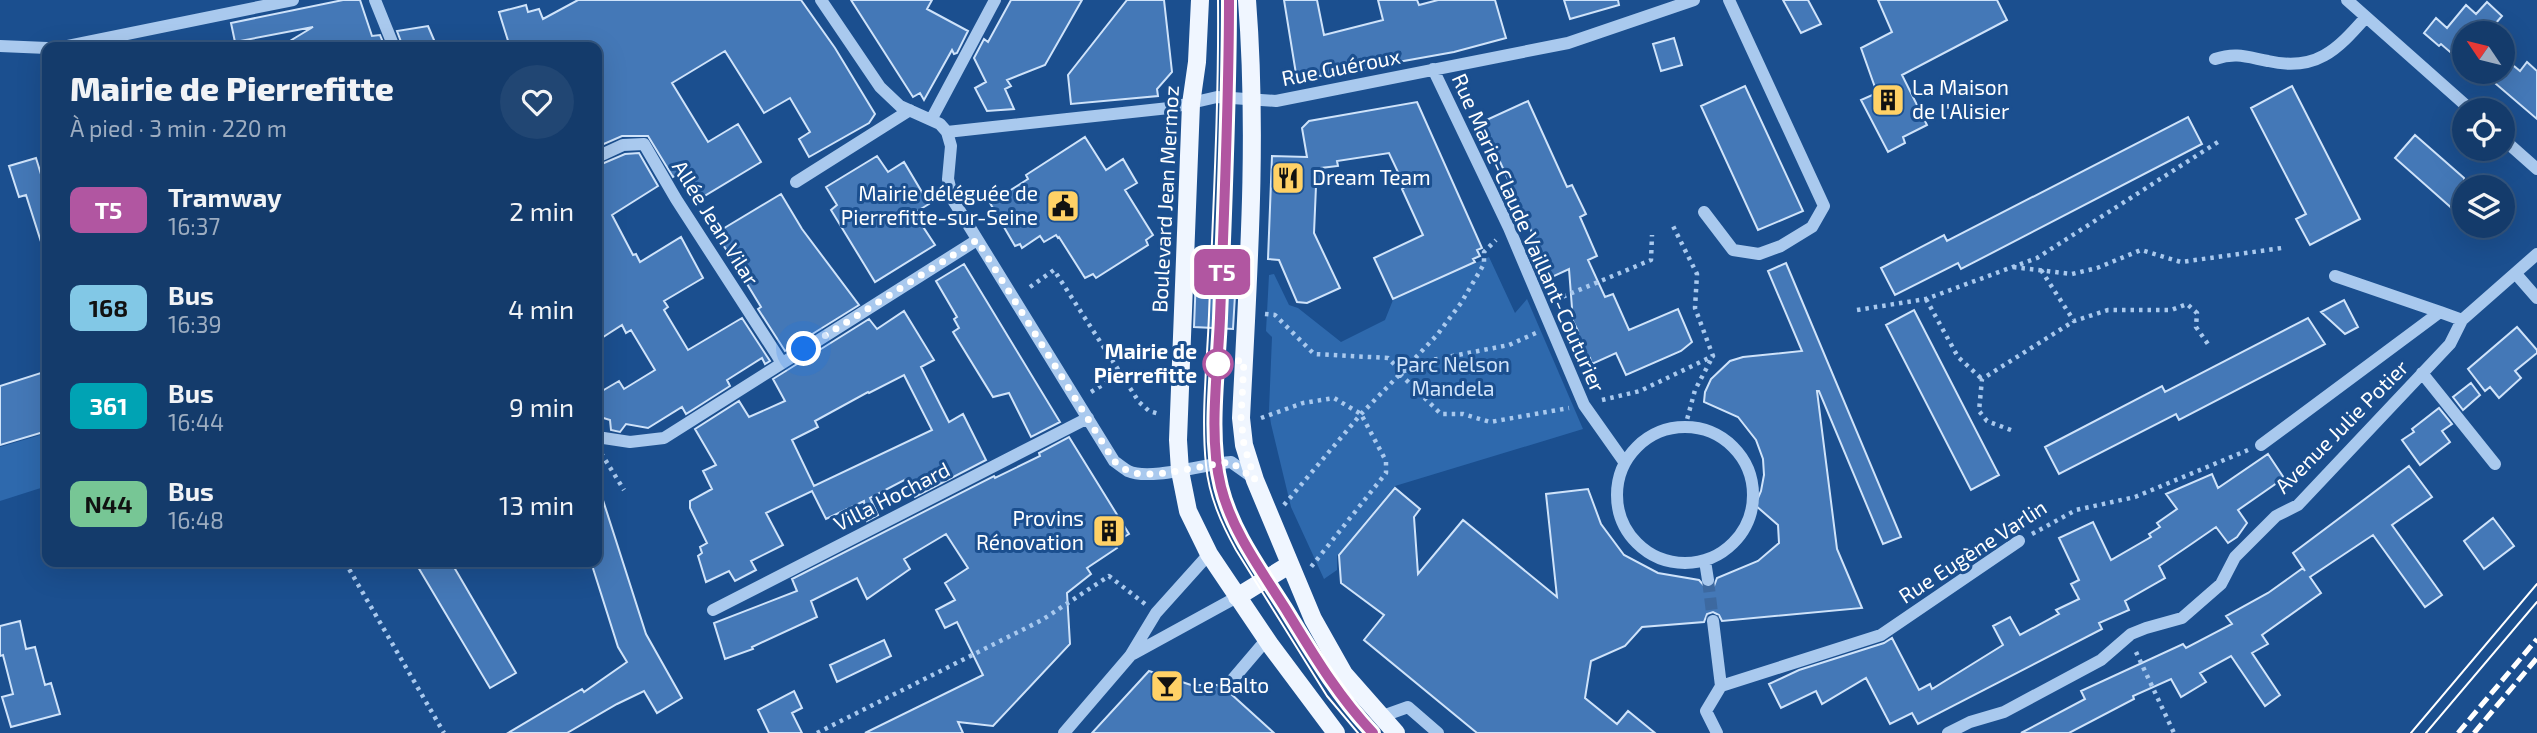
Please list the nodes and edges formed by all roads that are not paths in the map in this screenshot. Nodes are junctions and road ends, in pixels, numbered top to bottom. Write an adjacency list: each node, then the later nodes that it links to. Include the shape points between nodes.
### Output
1 (293, 0): 12 (street)
2 (375, 0): 13 (street)
3 (821, 0): 21 (street, via 880,87)
4 (995, 0): 22 (street)
5 (1200, 0): 20 (main road, Boulevard Jean Mermoz)
6 (1247, 0): 19 (main road)
7 (1694, 0): 17 (street, Rue Guéroux, via 1568,43)
8 (1729, 0): 28 (street, via 1824,205 1812,227 1759,254 1733,250)
9 (2347, 0): 10 (street)
10 (2366, 17): 16 (street, via 2339,47 2311,62 2284,65 2233,54); 18 (street)
11 (0, 32): 14 (street)
12 (87, 42)
13 (392, 42)
14 (4, 46): 15 (street)
15 (42, 48)
16 (2215, 59)
17 (1433, 69): 19 (street, Rue Guéroux, via 1276,101); 41 (street, Rue Marie-Claude Vaillant-Couturier, via 1509,228 1586,409)
18 (2457, 98)
19 (1253, 99): 20 (street, Rue Guéroux, via 1217,97); 44 (main road, via 1241,418)
20 (1191, 104): 23 (street, Rue Guéroux); 43 (main road, Boulevard Jean Mermoz)
21 (910, 110): 22 (street); 27 (street)
22 (931, 120): 23 (street)
23 (947, 132): 29 (street, via 953,200)
24 (2515, 150): 26 (street)
25 (602, 155): 36 (street, Allée Jean Vilar, via 623,145 644,144)
26 (2537, 169)
27 (796, 182)
28 (1704, 212)
29 (977, 240): 36 (street); 38 (street)
30 (2537, 254): 31 (street, Avenue Julie Potier)
31 (2516, 274): 33 (street); 35 (street, Avenue Julie Potier)
32 (2335, 275): 34 (street)
33 (2537, 298)
34 (2440, 312): 35 (street); 40 (street)
35 (2462, 320): 37 (street, Avenue Julie Potier, via 2450,344)
36 (782, 363): 39 (street, via 664,438 630,442)
37 (2423, 373): 42 (street); 63 (street, Avenue Julie Potier, via 2298,505 2276,516 2235,556 2221,584 2182,618 2131,634 2101,660 2004,712)
38 (1088, 418): 43 (street, via 1114,461 1130,472); 51 (street, Villa Hochard)
39 (602, 438)
40 (2260, 445)
41 (1625, 463): 47 (street, via 1618,484 1618,507 1625,529 1640,547 1659,559 1682,564); 47 (street, via 1650,437 1685,427 1706,430 1741,455 1751,474 1754,496 1750,517 1740,537 1724,552)
42 (2495, 464)
43 (1180, 471): 44 (street, via 1231,462); 46 (main road, Boulevard Jean Mermoz, via 1188,511)
44 (1255, 480): 48 (main road)
45 (2019, 541): 56 (street, Rue Eugène Varlin, via 1881,635)
46 (1209, 554): 50 (main road, Boulevard Jean Mermoz); 54 (street, via 1156,613)
47 (1704, 561): 49 (street)
48 (1289, 565): 50 (main road); 57 (main road, via 1344,674)
49 (1707, 580)
50 (1237, 597): 53 (main road, Boulevard Jean Mermoz); 54 (street)
51 (713, 610)
52 (1713, 621): 56 (street)
53 (1267, 639): 55 (street); 59 (main road, Boulevard Jean Mermoz)
54 (1130, 656): 58 (street)
55 (1227, 686)
56 (1721, 686): 62 (street, via 1706,710)
57 (1380, 717): 60 (main road); 61 (street, via 1408,707)
58 (1064, 733)
59 (1336, 733)
60 (1396, 733)
61 (1438, 733)
62 (1717, 733)
63 (1948, 733)

